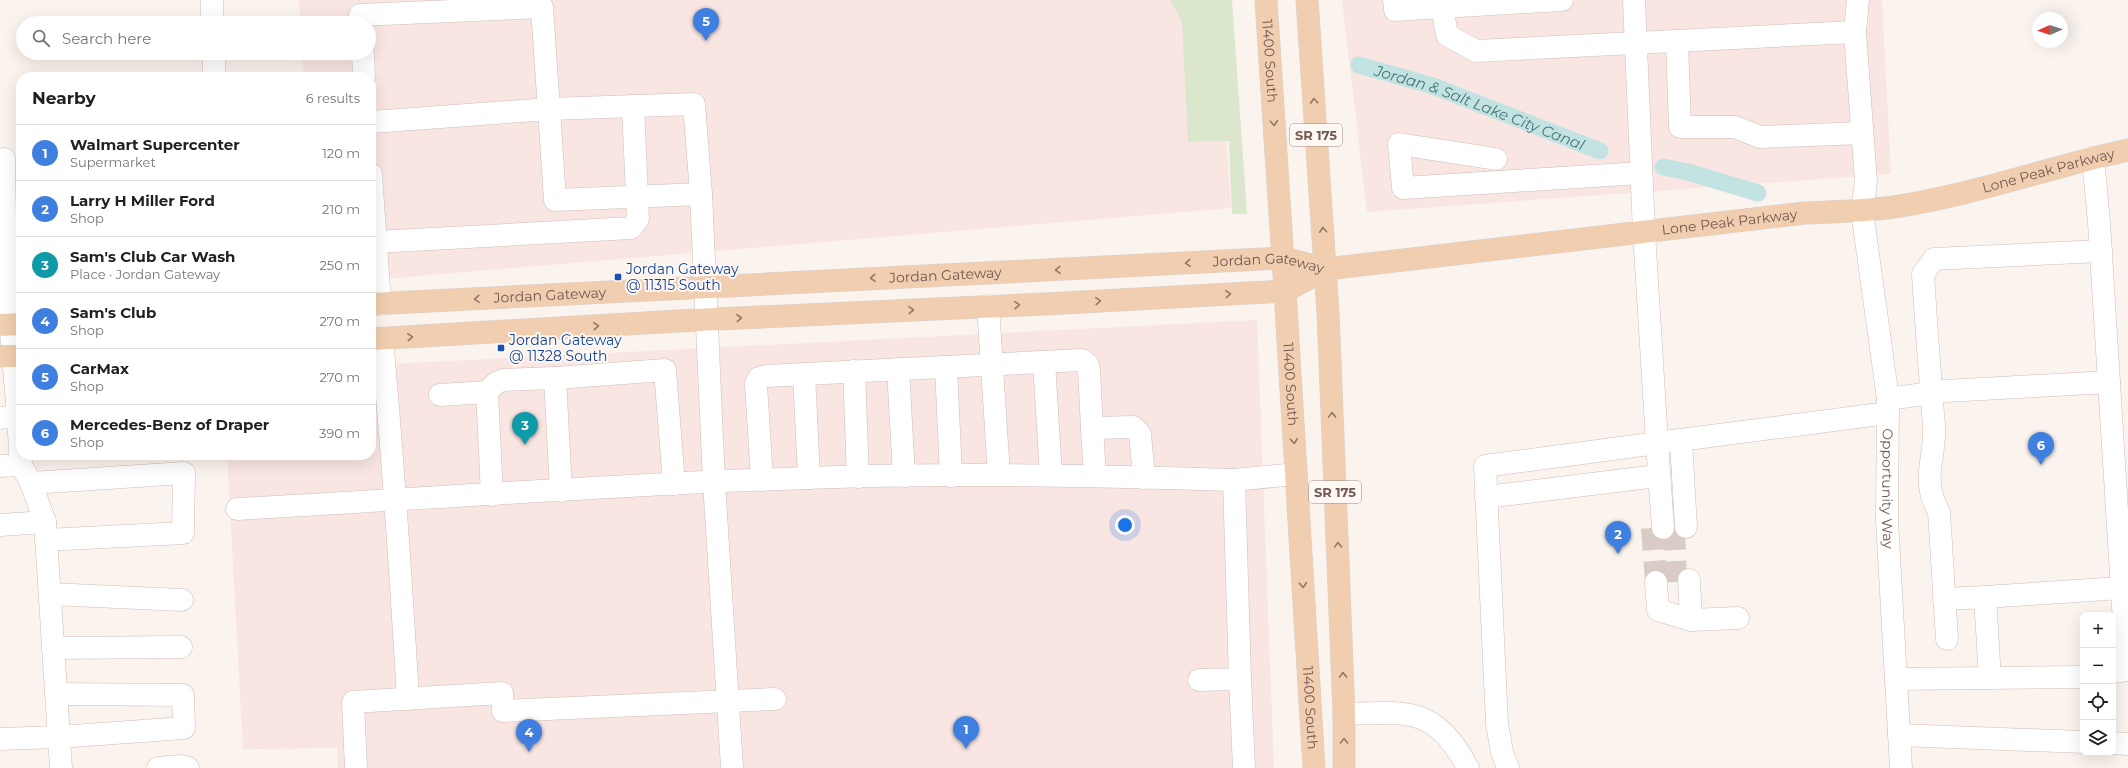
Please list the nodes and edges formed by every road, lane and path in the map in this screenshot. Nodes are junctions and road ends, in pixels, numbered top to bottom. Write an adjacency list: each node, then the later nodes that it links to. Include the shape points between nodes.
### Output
1 (212, 0): 9 (street)
2 (1266, 0): 35 (main road, 11400 South / SR 175, one-way to 35)
3 (1307, 0): 36 (main road, SR 175, one-way to 3)
4 (1394, 0): 8 (street, via 1395,10)
5 (1562, 0): 8 (street)
6 (1634, 0): 13 (street)
7 (1858, 0): 11 (street, Opportunity Way)
8 (1441, 3): 13 (street, via 1447,35 1476,51)
9 (212, 16)
10 (360, 16): 19 (street, via 542,7)
11 (1855, 32): 12 (street); 21 (street, Opportunity Way)
12 (1677, 41): 13 (street); 21 (street, via 1680,127 1735,127 1760,137)
13 (1635, 44): 26 (street)
14 (214, 60): 16 (street)
15 (363, 60): 17 (street)
16 (214, 72)
17 (364, 72)
18 (633, 106): 19 (street); 27 (street, via 694,104); 28 (street)
19 (549, 109): 20 (street); 29 (street)
20 (376, 122)
21 (1862, 133): 30 (street, Opportunity Way, via 1866,182)
22 (2128, 150): 23 (main road, Lone Peak Parkway)
23 (2093, 158): 30 (main road, Lone Peak Parkway, via 1982,187); 34 (street)
24 (1496, 159): 26 (street, via 1399,144 1403,188)
25 (8, 163): 42 (street, via 6,271)
26 (1641, 173): 32 (street)
27 (701, 194): 28 (street); 37 (street)
28 (638, 196): 29 (street); 31 (street, via 638,219 631,228)
29 (555, 200): 31 (street)
30 (1862, 211): 32 (main road, Lone Peak Parkway, via 1806,213); 56 (street, Opportunity Way)
31 (556, 232): 33 (street)
32 (1644, 232): 36 (main road, Lone Peak Parkway); 59 (street)
33 (376, 242): 39 (street)
34 (2101, 251): 52 (street); 54 (street, via 1934,259 1923,274)
35 (1283, 258): 36 (main road, Jordan Gateway); 37 (main road, Jordan Gateway, one-way to 37); 38 (main road, 11400 South / SR 175)
36 (1326, 269): 38 (main road, Jordan Gateway); 104 (main road, SR 175, one-way to 36)
37 (705, 286): 39 (main road, Jordan Gateway, one-way to 39); 41 (street)
38 (1285, 291): 40 (main road, Jordan Gateway, one-way to 38); 63 (main road, 11400 South / SR 175, one-way to 63)
39 (376, 304): 43 (main road)
40 (988, 306): 41 (main road, Jordan Gateway, one-way to 40); 46 (street)
41 (706, 320): 43 (main road, Jordan Gateway, one-way to 41); 75 (street)
42 (11, 324): 44 (street)
43 (377, 339): 80 (street)
44 (11, 356): 57 (street)
45 (1044, 362): 46 (street); 58 (street, via 1082,360 1088,365); 65 (street)
46 (992, 365): 47 (street); 64 (street)
47 (946, 367): 48 (street); 67 (street)
48 (898, 369): 49 (street); 66 (street)
49 (854, 371): 50 (street); 69 (street)
50 (804, 374): 71 (street); 73 (street, via 766,376 759,378 756,384)
51 (555, 378): 53 (street, via 503,380); 76 (street, via 665,370); 77 (street)
52 (2109, 382): 54 (street); 84 (street)
53 (487, 392): 55 (street); 78 (street)
54 (1930, 394): 56 (street); 87 (street, via 1934,428 1928,474 1932,499 1938,512)
55 (440, 395)
56 (1888, 406): 59 (street); 98 (street, Opportunity Way, via 1887,521)
57 (16, 415)
58 (1092, 428): 68 (street); 72 (street, via 1133,427 1140,434)
59 (1664, 443): 70 (street); 70 (street, via 1669,528); 79 (street, via 1485,466)
60 (24, 460): 62 (street)
61 (0, 466): 62 (street)
62 (26, 474): 83 (street); 83 (street, via 184,474 183,533)
63 (1296, 474): 74 (street); 117 (main road, 11400 South / SR 175, one-way to 117)
64 (999, 475): 65 (street); 67 (street)
65 (1051, 475): 68 (street)
66 (904, 476): 67 (street); 69 (street)
67 (951, 476)
68 (1095, 476): 72 (street)
69 (858, 477): 71 (street)
70 (1648, 477): 79 (street)
71 (809, 478): 73 (street)
72 (1144, 478): 74 (street)
73 (762, 480): 75 (street)
74 (1234, 480): 97 (street)
75 (714, 482): 76 (street); 103 (street)
76 (674, 484): 77 (street)
77 (561, 490): 78 (street)
78 (492, 495): 80 (street)
79 (1486, 497): 120 (street, via 1497,724)
80 (397, 500): 81 (street); 102 (street)
81 (237, 509)
82 (0, 525): 83 (street)
83 (46, 531): 85 (street)
84 (2122, 588): 86 (street); 94 (street, via 2127,670)
85 (50, 594): 88 (street); 93 (street)
86 (1985, 597): 87 (street); 96 (street)
87 (1944, 599): 91 (street)
88 (182, 600)
89 (1679, 616): 89 (street, via 1672,581 1658,610); 90 (street)
90 (1738, 618)
91 (1947, 639)
92 (181, 646): 93 (street)
93 (53, 648): 100 (street)
94 (2116, 672)
95 (2080, 677): 96 (street)
96 (1990, 678): 98 (street)
97 (1240, 679): 99 (street); 116 (street)
98 (1896, 679): 105 (street, Opportunity Way)
99 (1199, 680)
100 (56, 694): 106 (street); 106 (street, via 183,695 184,728)
101 (775, 698): 103 (street)
102 (408, 699): 103 (street, via 502,693 503,711); 114 (street, via 353,702)
103 (729, 701): 115 (street)
104 (1344, 714): 118 (main road, SR 175, one-way to 104); 119 (street, via 1399,712 1417,715 1446,733 1458,748)
105 (1899, 735): 108 (street); 121 (street, Opportunity Way)
106 (59, 737): 107 (street); 111 (street)
107 (0, 739)
108 (2080, 742)
109 (2116, 743): 110 (street)
110 (2128, 744)
111 (61, 768)
112 (158, 768): 113 (street)
113 (187, 768)
114 (356, 768)
115 (732, 768)
116 (1244, 768)
117 (1314, 768)
118 (1344, 768)
119 (1468, 768)
120 (1508, 768)
121 (1901, 768)

